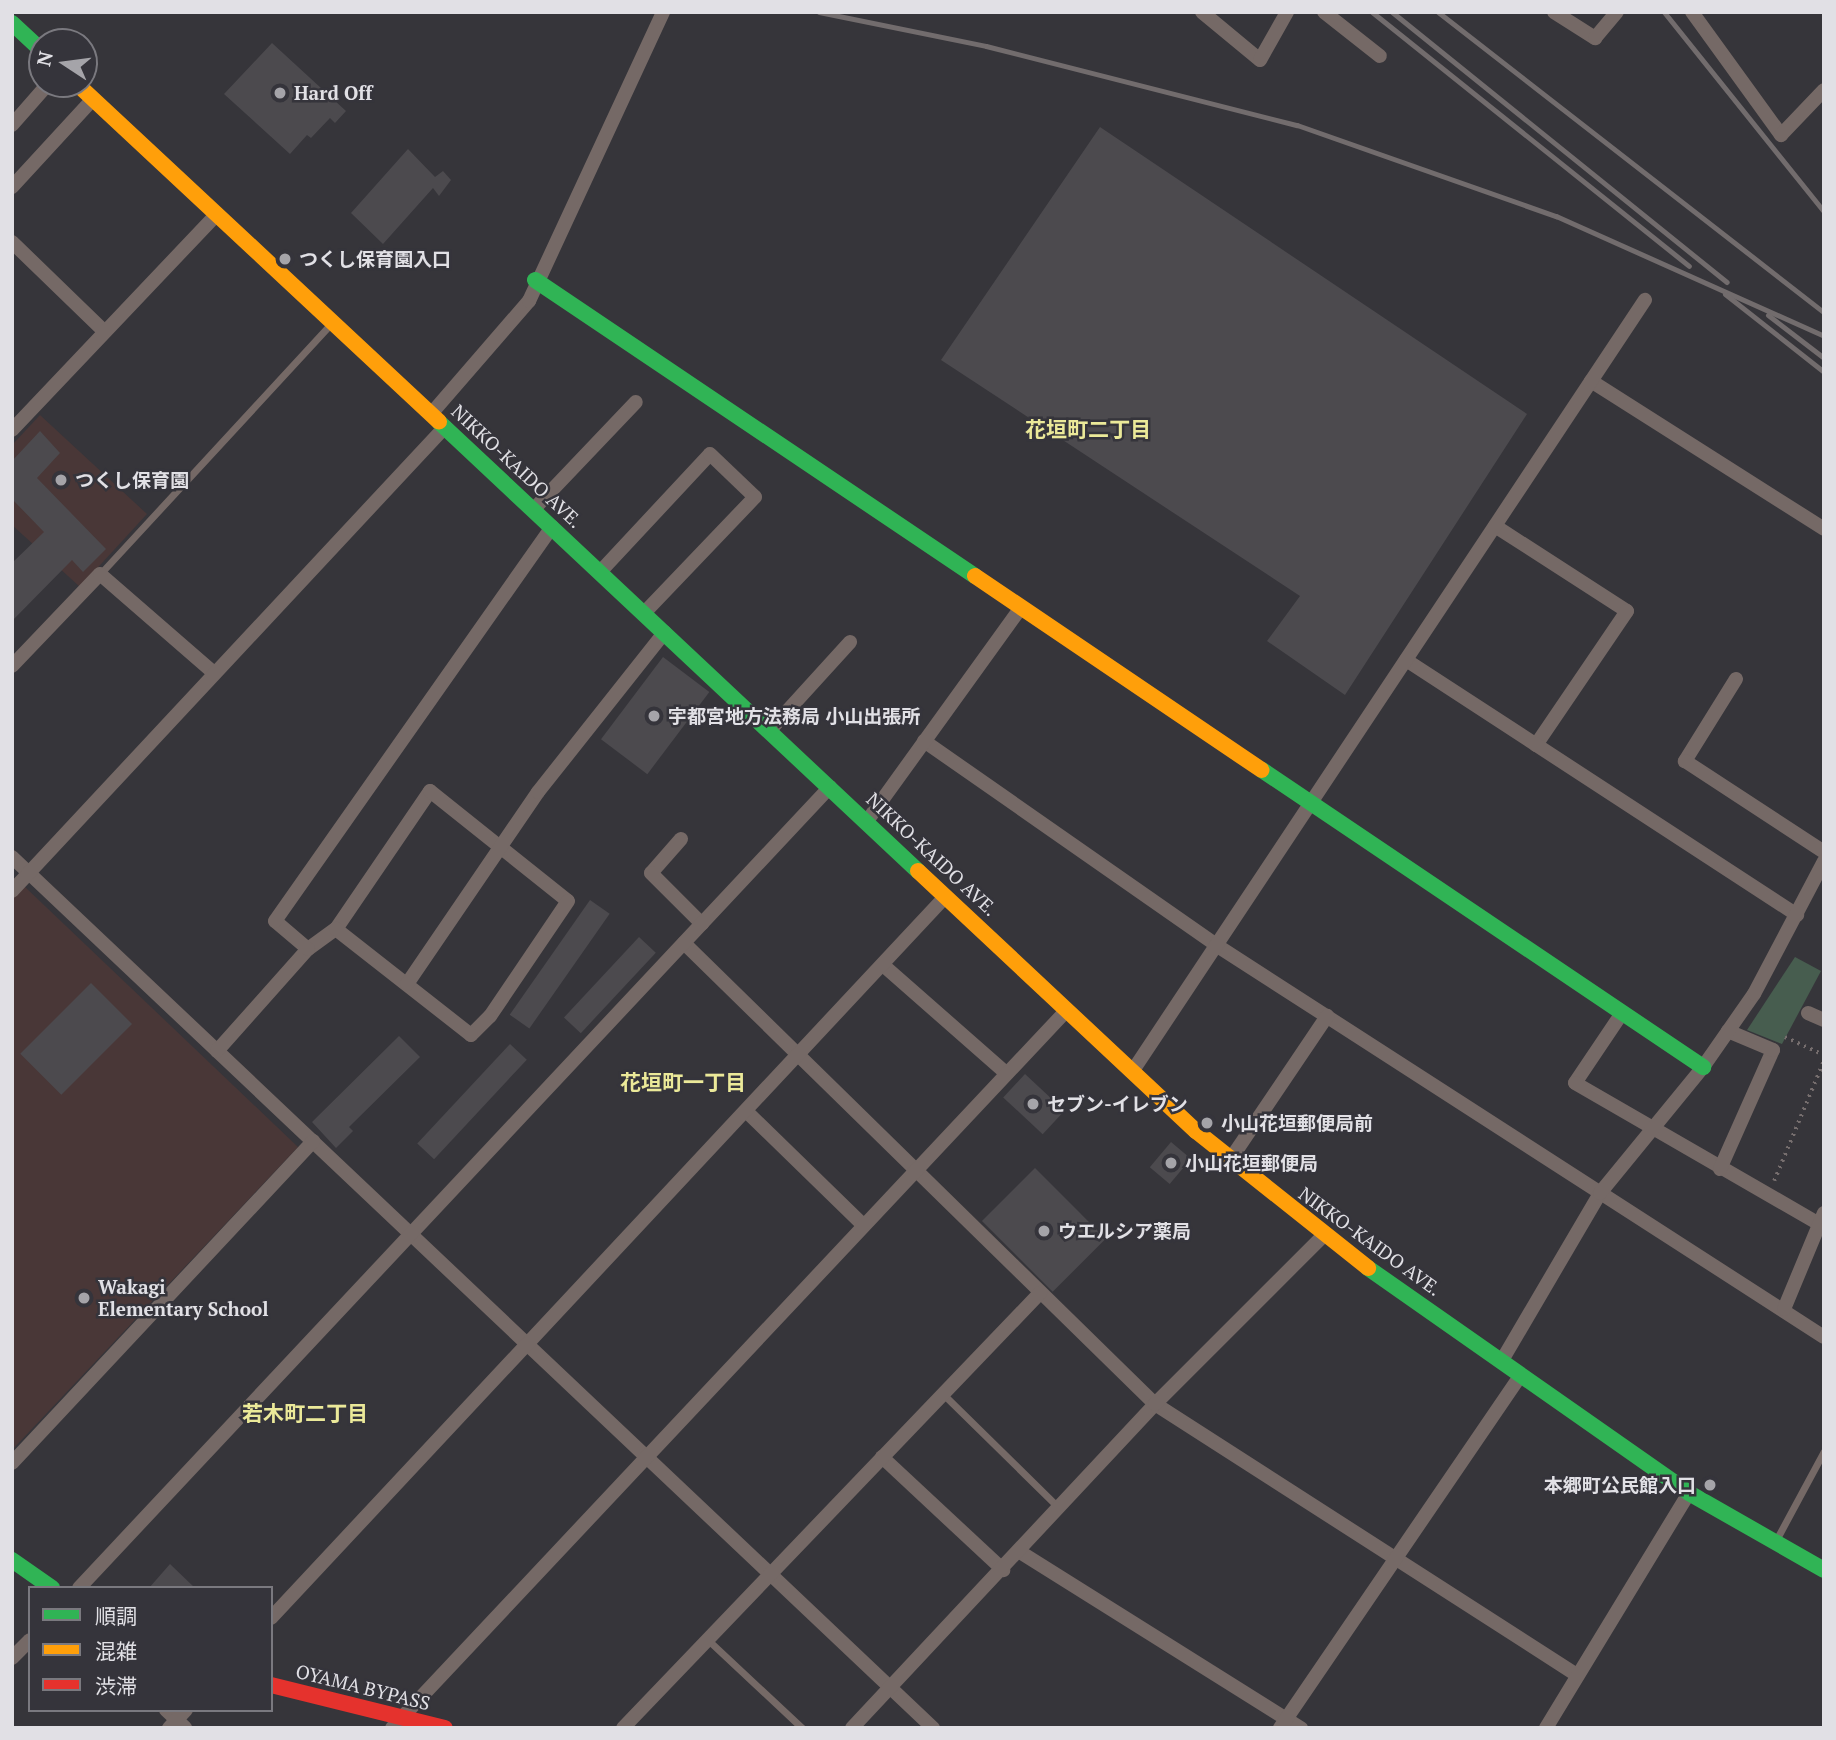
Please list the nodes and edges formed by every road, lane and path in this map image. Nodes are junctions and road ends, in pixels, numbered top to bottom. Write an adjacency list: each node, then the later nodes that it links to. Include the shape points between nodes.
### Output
1 (663, 12): 18 (street)
2 (1202, 12): 3 (street, via 1260,60)
3 (1287, 12)
4 (1324, 12): 10 (street)
5 (1554, 12): 6 (street, via 1595,38)
6 (1617, 12)
7 (1692, 12): 11 (street, via 1780,135)
8 (12, 23): 9 (main road)
9 (28, 38)
10 (1380, 56)
11 (1824, 90)
12 (36, 98): 14 (street)
13 (93, 99): 15 (street); 16 (main road, NIKKO-KAIDO AVE.)
14 (12, 125)
15 (12, 187)
16 (217, 214): 20 (main road, NIKKO-KAIDO AVE.); 21 (street)
17 (12, 242): 21 (street)
18 (535, 280): 24 (street, via 529,300); 33 (main road)
19 (1645, 300): 22 (street)
20 (333, 322): 24 (main road, NIKKO-KAIDO AVE.); 32 (lane)
21 (105, 332): 26 (street)
22 (1591, 381): 28 (street); 30 (street)
23 (636, 402): 27 (street)
24 (430, 414): 25 (main road, NIKKO-KAIDO AVE.)
25 (445, 427): 27 (main road, NIKKO-KAIDO AVE.); 39 (street)
26 (12, 430)
27 (533, 510): 29 (main road, NIKKO-KAIDO AVE.)
28 (1495, 526): 37 (street); 43 (street, via 1627,611)
29 (552, 527): 31 (main road, NIKKO-KAIDO AVE.); 60 (street, via 275,921)
30 (1824, 529)
31 (600, 572): 34 (main road, NIKKO-KAIDO AVE.); 34 (street, via 710,454 755,497)
32 (100, 574): 38 (street); 39 (street)
33 (1020, 609): 42 (street); 45 (main road)
34 (644, 613): 35 (main road, NIKKO-KAIDO AVE.)
35 (664, 632): 41 (main road, NIKKO-KAIDO AVE.); 48 (street)
36 (850, 642): 41 (street)
37 (1406, 660): 43 (street); 45 (street)
38 (12, 666)
39 (214, 673): 52 (street)
40 (1736, 679): 49 (street, via 1685,761)
41 (770, 730): 44 (main road, NIKKO-KAIDO AVE.)
42 (924, 741): 46 (street); 59 (street)
43 (1536, 745): 55 (street)
44 (830, 787): 46 (main road, NIKKO-KAIDO AVE.); 56 (street)
45 (1311, 806): 59 (street); 64 (main road)
46 (867, 821): 54 (main road, NIKKO-KAIDO AVE.)
47 (681, 839): 56 (street, via 651,873)
48 (500, 847): 57 (street, via 429,790); 62 (street); 62 (street, via 568,901 522,970 471,1035)
49 (1824, 852)
50 (12, 857): 52 (street)
51 (1824, 861): 55 (street)
52 (30, 874): 53 (street); 70 (street)
53 (12, 891)
54 (946, 896): 61 (street); 63 (main road, NIKKO-KAIDO AVE.)
55 (1797, 915): 68 (street)
56 (702, 924): 58 (street)
57 (335, 929): 60 (street); 62 (street)
58 (684, 943): 72 (street); 87 (street)
59 (1216, 945): 66 (street); 75 (street)
60 (308, 949): 70 (street)
61 (883, 965): 72 (street); 76 (street)
62 (407, 984)
63 (1067, 1010): 75 (main road, NIKKO-KAIDO AVE.); 76 (street)
64 (1622, 1013): 74 (main road); 78 (street, via 1574,1083)
65 (1808, 1013): 67 (street)
66 (1327, 1016): 80 (street); 83 (street)
67 (1824, 1020)
68 (1728, 1031): 74 (street); 82 (street, via 1773,1050)
69 (1785, 1037): 71 (path)
70 (217, 1051): 79 (street)
71 (1824, 1055)
72 (800, 1056): 77 (street); 81 (street)
73 (1824, 1060): 84 (path)
74 (1703, 1067): 78 (street)
75 (1132, 1072): 80 (main road, NIKKO-KAIDO AVE.)
76 (1006, 1073): 81 (street)
77 (747, 1112): 86 (street); 92 (street)
78 (1651, 1130): 82 (street); 83 (street)
79 (313, 1141): 87 (street); 100 (street)
80 (1230, 1160): 88 (main road, NIKKO-KAIDO AVE.)
81 (915, 1168): 86 (street); 89 (street)
82 (1720, 1169): 84 (street)
83 (1600, 1193): 90 (street); 93 (street)
84 (1768, 1196): 85 (street)
85 (1821, 1219): 90 (street)
86 (863, 1225): 99 (street)
87 (412, 1233): 92 (street); 111 (street)
88 (1323, 1236): 93 (main road, NIKKO-KAIDO AVE.); 96 (street)
89 (1040, 1293): 95 (street); 96 (street)
90 (1784, 1310): 91 (street)
91 (1824, 1337)
92 (530, 1347): 99 (street); 112 (street)
93 (1501, 1362): 94 (main road, NIKKO-KAIDO AVE.)
94 (1520, 1376): 101 (main road, NIKKO-KAIDO AVE.); 106 (street)
95 (943, 1394): 98 (street); 102 (lane)
96 (1155, 1404): 102 (street); 106 (street)
97 (1824, 1451): 103 (lane)
98 (882, 1457): 107 (street); 109 (street)
99 (648, 1458): 109 (street); 120 (street)
100 (12, 1462)
101 (1689, 1493): 103 (main road, NIKKO-KAIDO AVE.); 116 (street)
102 (1060, 1508): 104 (street)
103 (1773, 1546): 108 (main road, NIKKO-KAIDO AVE.)
104 (1020, 1552): 107 (street); 119 (street)
105 (12, 1560): 110 (main road)
106 (1394, 1561): 116 (street); 119 (street)
107 (1003, 1570): 118 (street)
108 (1824, 1570)
109 (771, 1573): 113 (street); 118 (street)
110 (49, 1586)
111 (81, 1586)
112 (273, 1617)
113 (707, 1640): 122 (street); 123 (lane)
114 (28, 1642): 115 (street)
115 (12, 1658)
116 (1577, 1675): 127 (street)
117 (273, 1686): 120 (main road, OYAMA BYPASS)
118 (892, 1686): 124 (street); 125 (street)
119 (1283, 1723): 126 (street)
120 (396, 1724): 121 (main road, OYAMA BYPASS)
121 (445, 1728)
122 (623, 1728)
123 (802, 1728)
124 (852, 1728)
125 (933, 1728)
126 (1301, 1728)
127 (1546, 1728)

